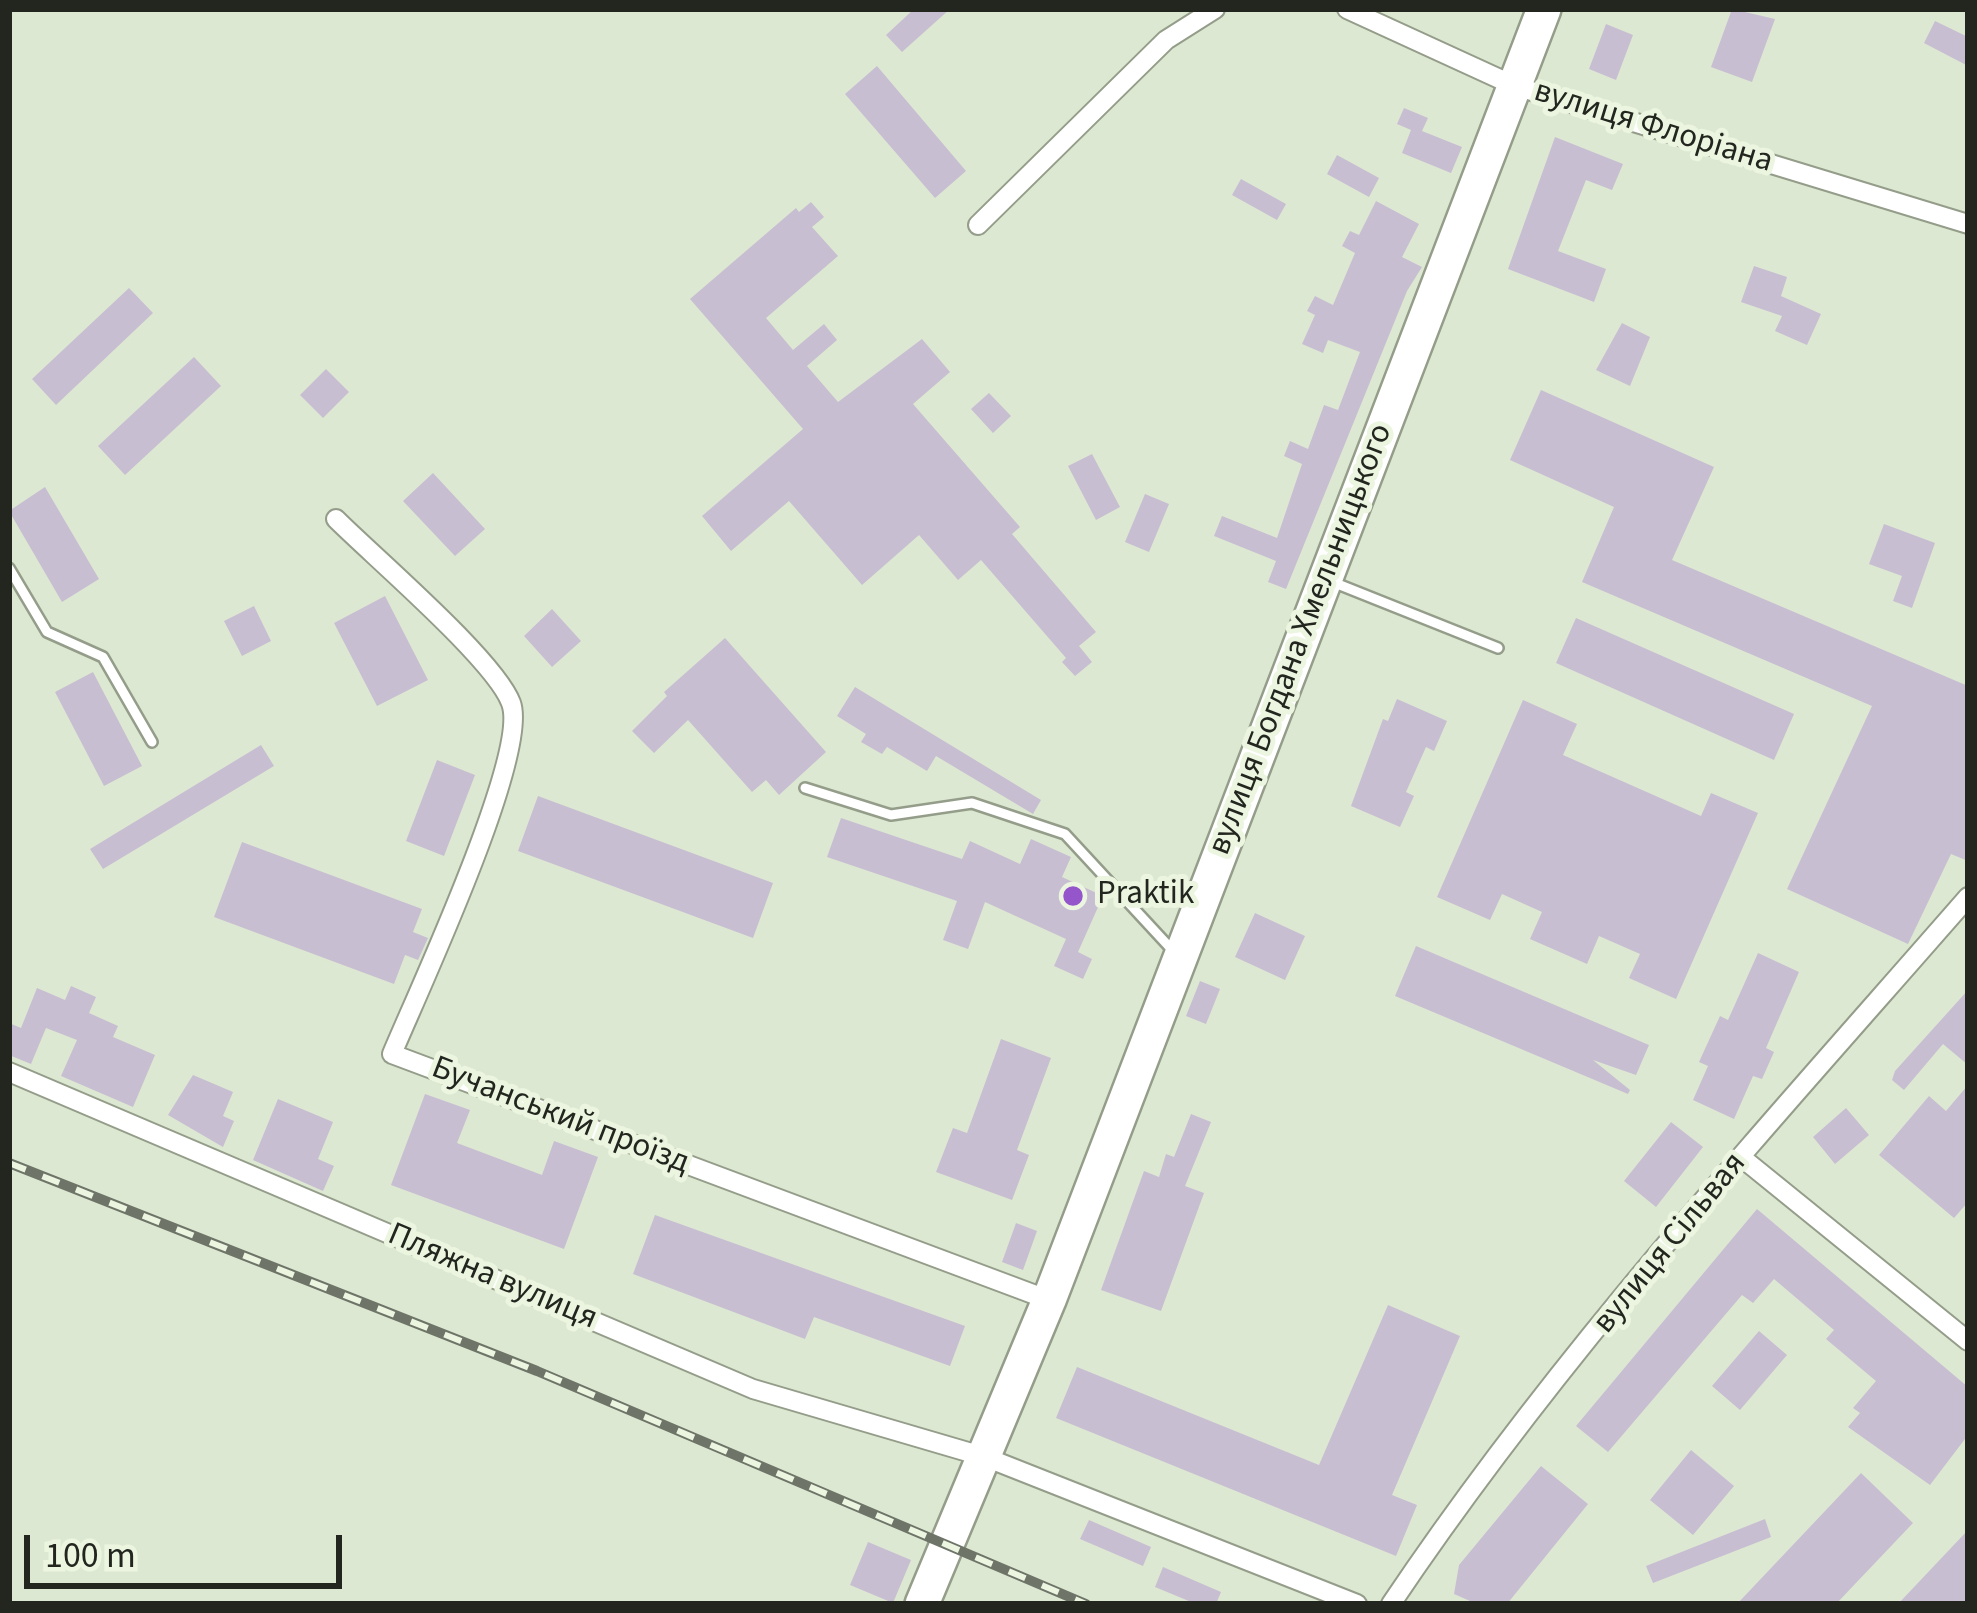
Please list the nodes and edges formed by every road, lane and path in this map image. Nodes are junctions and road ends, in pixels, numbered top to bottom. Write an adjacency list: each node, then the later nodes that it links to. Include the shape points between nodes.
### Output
1 (1215, 9): 6 (street, via 1166,40)
2 (1348, 9): 4 (street, вулиця Флоріана)
3 (1544, 9): 4 (highway, вулиця Богдана Хмельницького)
4 (1515, 86): 5 (street, вулиця Флоріана); 9 (highway, вулиця Богдана Хмельницького)
5 (1968, 224)
6 (978, 225)
7 (336, 519): 17 (street, Бучанський проїзд, via 485,666 511,702 516,730 392,1054)
8 (9, 568): 11 (lane, via 47,632 103,657)
9 (1326, 579): 10 (lane); 14 (highway, вулиця Богдана Хмельницького)
10 (1498, 648)
11 (152, 742)
12 (805, 788): 14 (lane, via 891,815 972,803 1065,834)
13 (1968, 897): 16 (street, вулиця Сільвая)
14 (1180, 958): 17 (highway, вулиця Богдана Хмельницького)
15 (9, 1072): 19 (street, Пляжна вулиця, via 753,1388)
16 (1742, 1156): 18 (street); 22 (street, вулиця Сільвая, via 1458,1504)
17 (1049, 1300): 19 (highway, вулиця Богдана Хмельницького)
18 (1968, 1342)
19 (985, 1457): 20 (highway, вулиця Богдана Хмельницького); 21 (street, Пляжна вулиця)
20 (922, 1604)
21 (1357, 1604)
22 (1390, 1604)

